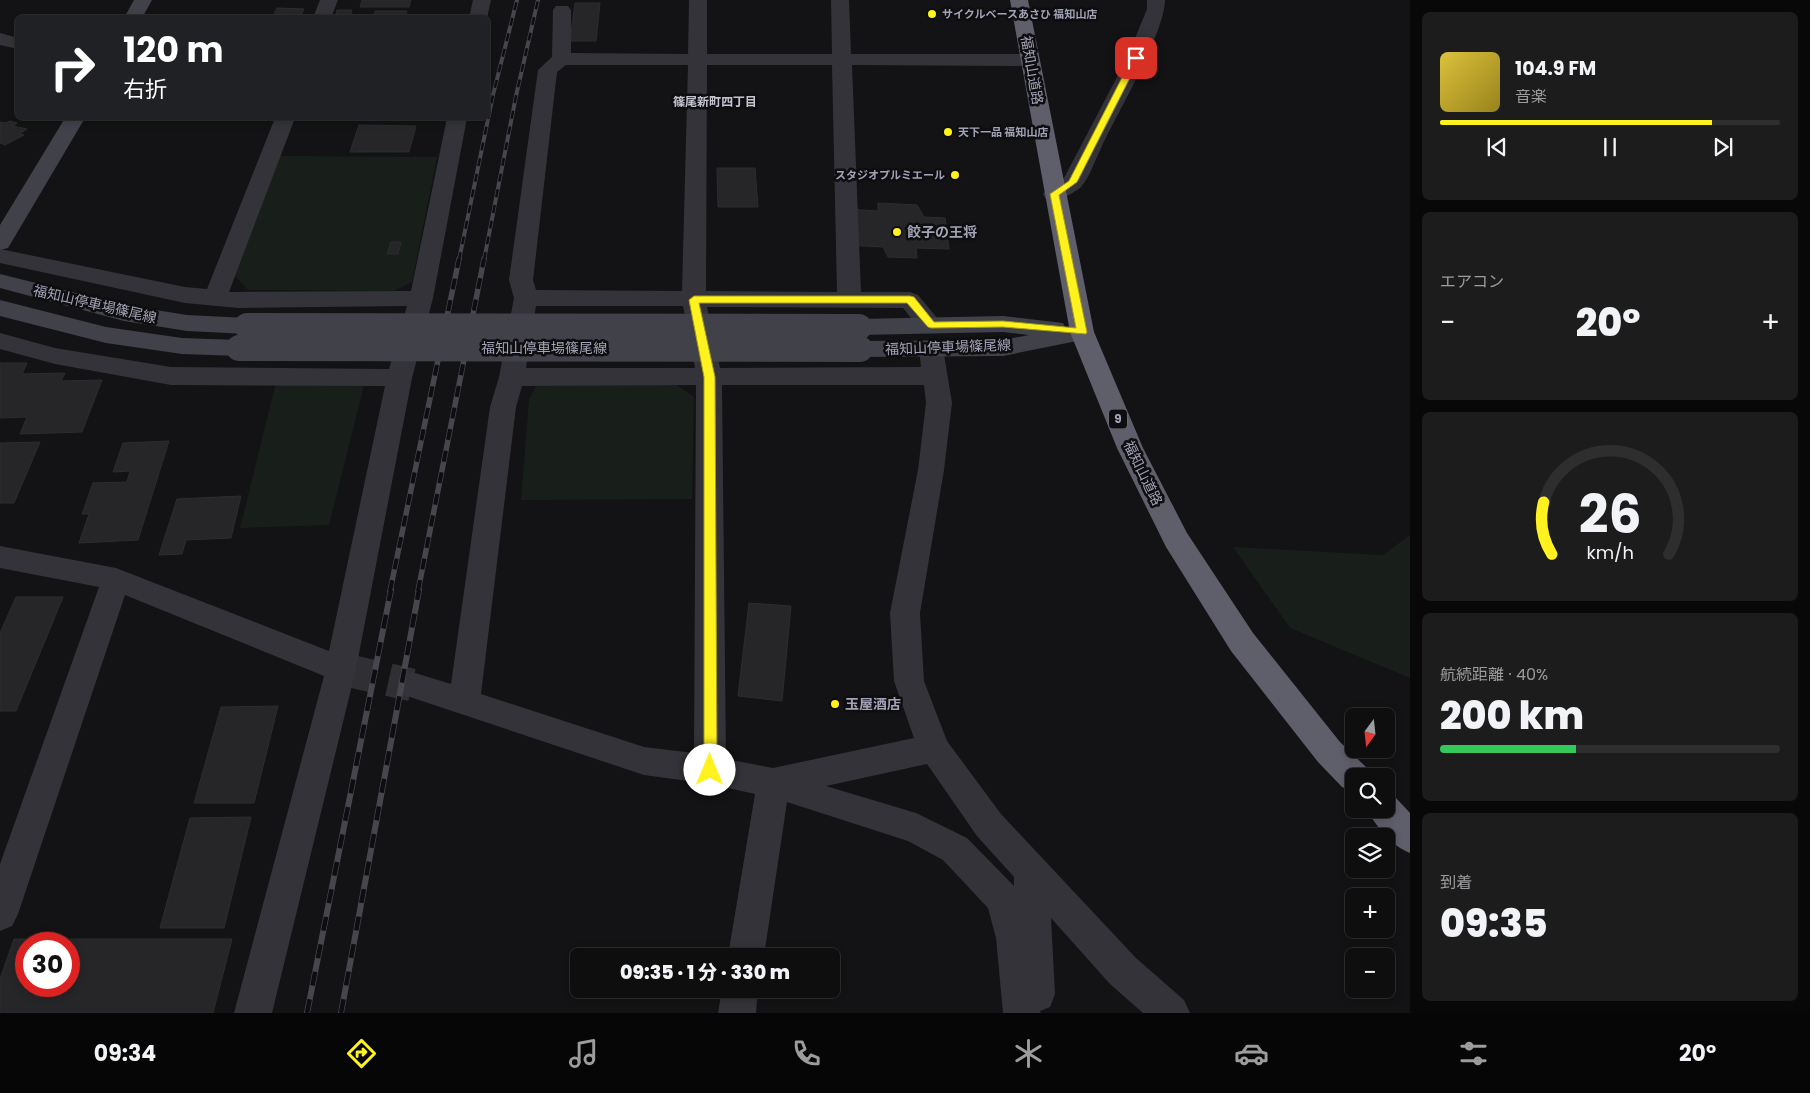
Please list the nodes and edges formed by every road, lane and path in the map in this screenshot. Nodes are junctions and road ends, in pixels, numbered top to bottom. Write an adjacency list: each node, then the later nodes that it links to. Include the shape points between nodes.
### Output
1 (143, 0): 9 (main road)
2 (329, 0): 10 (street)
3 (482, 0): 11 (street)
4 (698, 0): 15 (street)
5 (840, 0): 16 (street)
6 (1019, 0): 17 (highway, 福知山道路 / 9)
7 (1156, 0): 21 (street, via 1156,9 1136,58 1073,182)
8 (562, 10): 14 (street)
9 (135, 15)
10 (323, 15)
11 (479, 15)
12 (0, 39): 13 (street)
13 (15, 43)
14 (561, 59): 15 (street); 27 (street, via 548,70 521,280)
15 (696, 59): 16 (street); 28 (street)
16 (841, 59): 17 (street); 29 (street)
17 (1030, 60): 21 (highway, 福知山道路 / 9)
18 (74, 120): 22 (main road)
19 (284, 120): 25 (street)
20 (457, 120): 26 (street)
21 (1054, 194): 31 (highway, 福知山道路 / 9)
22 (0, 244)
23 (0, 256): 25 (street, via 184,295)
24 (0, 281): 32 (main road, 福知山停車場篠尾線, via 124,313 187,323)
25 (215, 298): 26 (street)
26 (421, 298): 37 (street)
27 (526, 298): 28 (street); 35 (street)
28 (694, 300): 29 (street); 36 (street)
29 (849, 300): 34 (street, via 910,300)
30 (0, 308): 32 (main road, 福知山停車場篠尾線, via 106,335 182,346)
31 (1082, 332): 34 (main road, 福知山停車場篠尾線, via 1003,348); 44 (highway, 福知山道路 / 9, via 1130,448 1176,539 1242,642)
32 (243, 337): 34 (main road, 福知山停車場篠尾線, bridge, via 859,338)
33 (0, 341): 37 (street, via 56,356 171,376)
34 (932, 350): 36 (street); 43 (street, via 939,403 932,470 904,613 909,681)
35 (512, 377): 36 (street); 42 (street, via 504,407)
36 (709, 377): 45 (street)
37 (399, 378): 40 (street)
38 (0, 557): 39 (street)
39 (116, 579): 40 (street); 50 (street)
40 (341, 669): 53 (street)
41 (412, 685): 42 (street)
42 (464, 703): 45 (street, via 644,761)
43 (934, 748): 46 (street); 49 (street, via 989,825)
44 (1345, 768)
45 (710, 770): 46 (street)
46 (773, 783): 51 (street); 55 (street, via 916,828 956,849 1003,898 1014,938)
47 (1392, 818): 48 (highway)
48 (1410, 837)
49 (1031, 872): 56 (street); 57 (street, via 1122,971)
50 (0, 914)
51 (747, 948)
52 (739, 998): 54 (street)
53 (253, 1013)
54 (737, 1013)
55 (1022, 1013)
56 (1039, 1013)
57 (1171, 1013)

